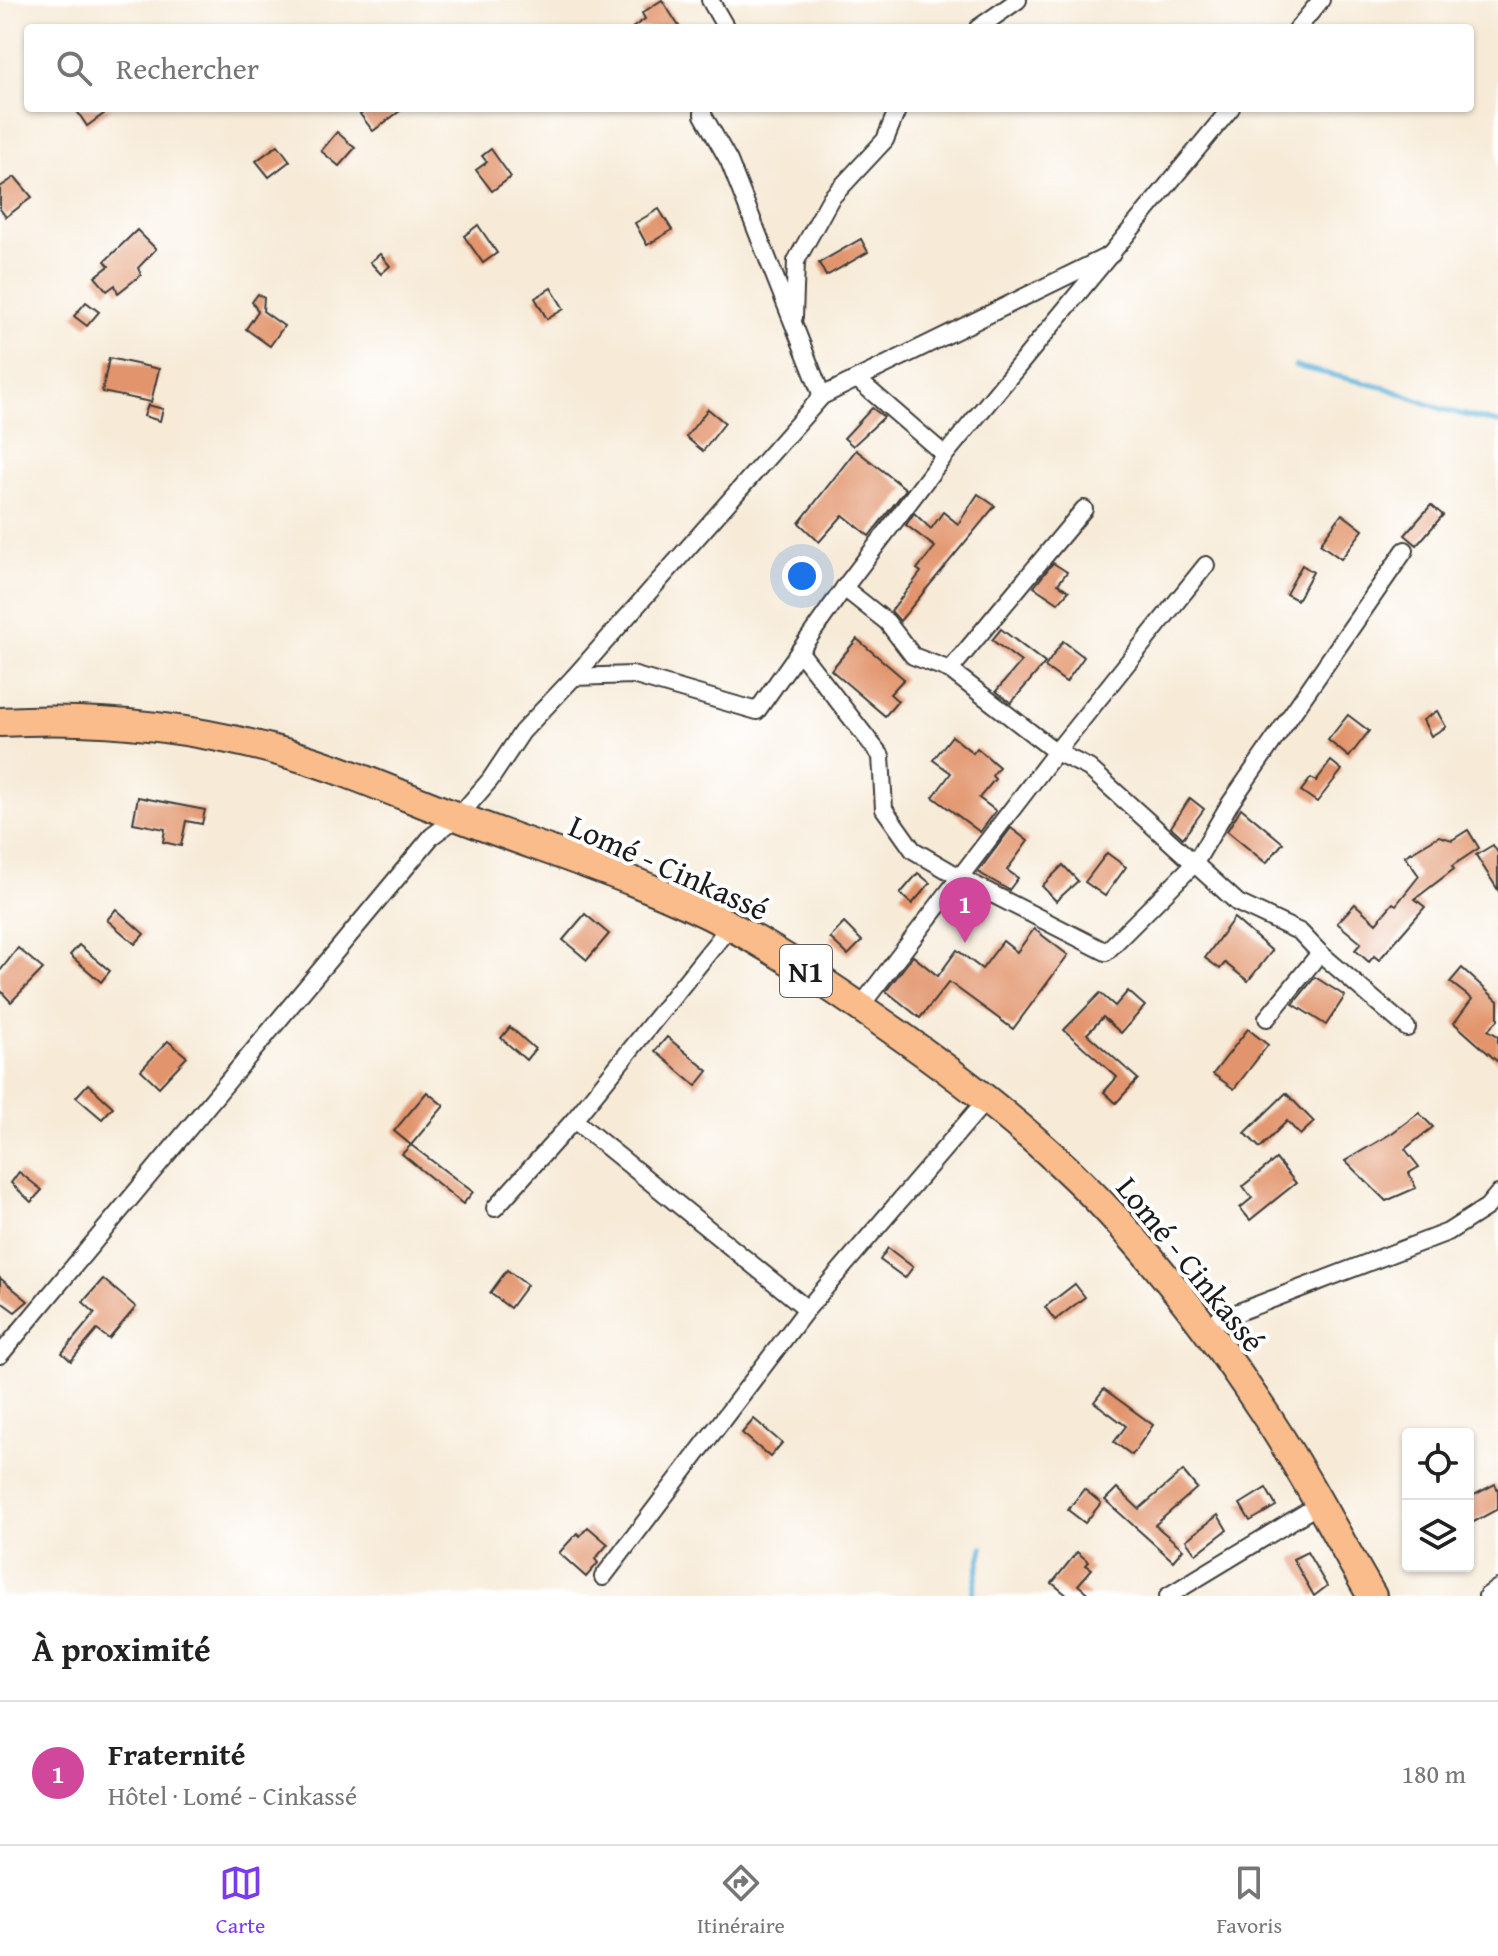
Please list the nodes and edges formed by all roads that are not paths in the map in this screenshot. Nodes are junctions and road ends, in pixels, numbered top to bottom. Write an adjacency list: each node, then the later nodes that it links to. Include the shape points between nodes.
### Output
1 (710, 0): 4 (street)
2 (1018, 0): 5 (street)
3 (1321, 0): 6 (street)
4 (724, 24)
5 (984, 24)
6 (1301, 24)
7 (703, 112): 11 (street, via 729,161)
8 (896, 112): 11 (street, via 885,140 831,198 796,261)
9 (1228, 112): 10 (street)
10 (1112, 254): 12 (street); 14 (street)
11 (793, 322): 13 (street)
12 (858, 380): 13 (street); 14 (street)
13 (822, 396): 21 (street)
14 (945, 455): 18 (street)
15 (1084, 509): 20 (street)
16 (1405, 550): 25 (street, via 1229,805)
17 (1206, 565): 23 (street)
18 (844, 588): 19 (street); 20 (street, via 887,622 913,656)
19 (799, 651): 21 (street, via 757,711 632,675); 26 (street, via 881,756 884,809 891,820 913,850)
20 (950, 670): 23 (street)
21 (574, 677): 24 (street, via 522,732)
22 (0, 722): 24 (highway, Lomé - Cinkassé / N1, via 161,726 231,739 293,755)
23 (1056, 752): 25 (street, via 1089,768); 26 (street)
24 (458, 817): 27 (highway, Lomé - Cinkassé / N1); 38 (street, via 432,836)
25 (1195, 863): 26 (street, via 1106,952); 28 (street, via 1238,903 1300,932)
26 (961, 878): 29 (street)
27 (730, 926): 29 (highway, Lomé - Cinkassé / N1); 33 (street)
28 (1320, 953): 30 (street); 31 (street)
29 (860, 1007): 32 (highway, Lomé - Cinkassé / N1)
30 (1267, 1018)
31 (1407, 1028)
32 (986, 1100): 36 (street); 37 (highway, Lomé - Cinkassé / N1, via 1121,1224)
33 (574, 1120): 35 (street); 36 (street)
34 (1498, 1194): 37 (street, via 1448,1232)
35 (495, 1208)
36 (807, 1309): 40 (street)
37 (1202, 1326): 39 (highway, Lomé - Cinkassé / N1, via 1266,1415)
38 (0, 1355)
39 (1318, 1505): 42 (street); 44 (highway, Lomé - Cinkassé / N1)
40 (603, 1577)
41 (1498, 1588): 45 (street)
42 (1194, 1589): 43 (street)
43 (1168, 1596)
44 (1372, 1596)
45 (1487, 1596)

